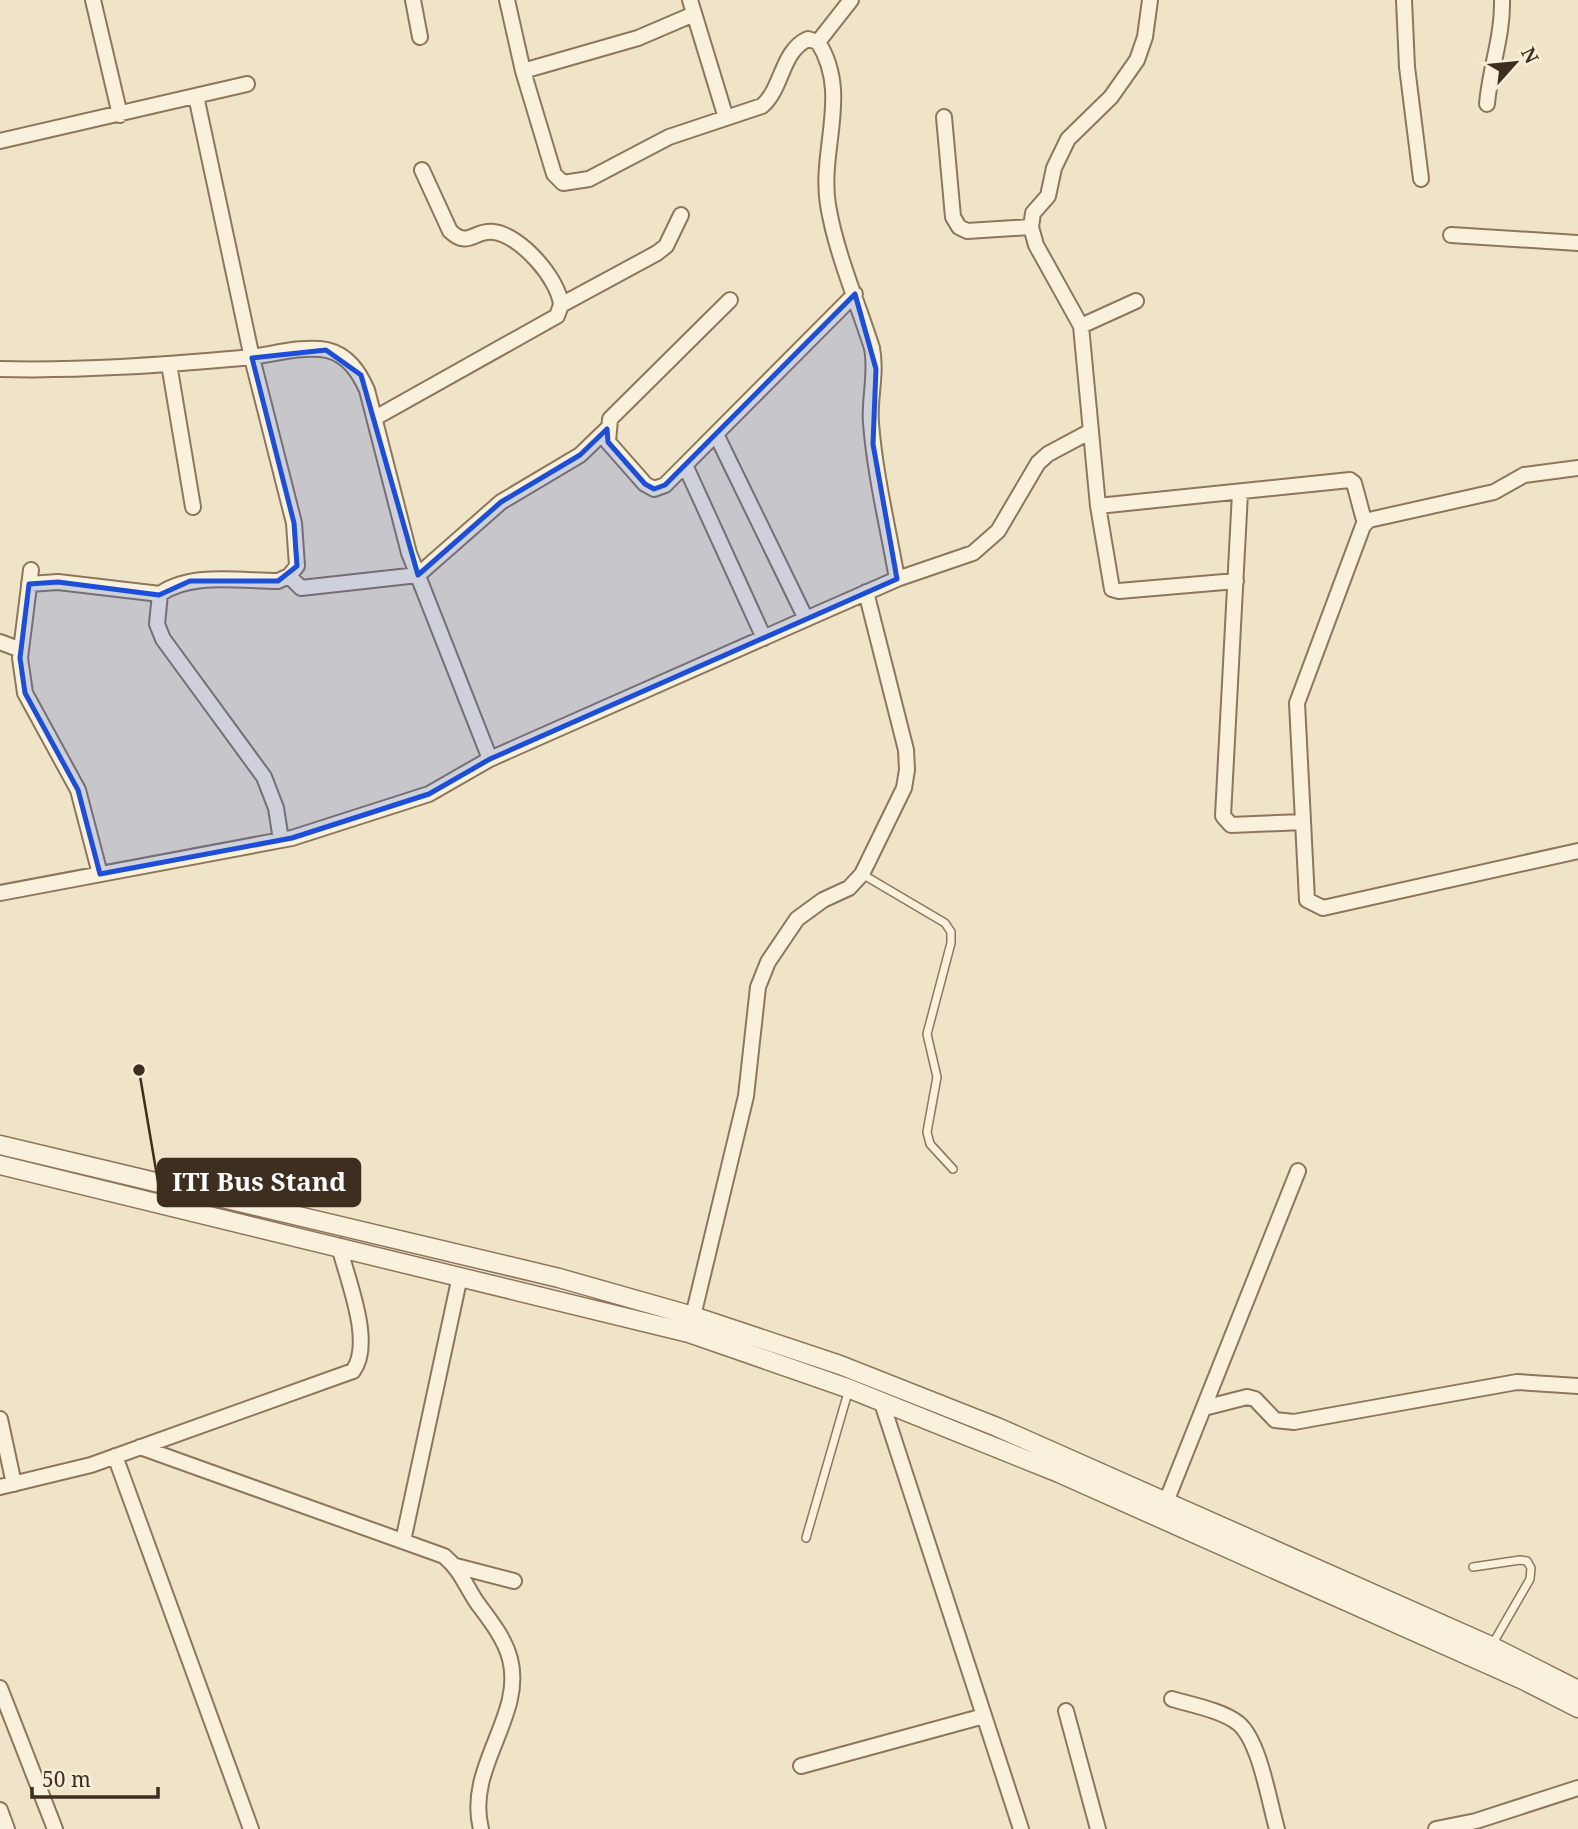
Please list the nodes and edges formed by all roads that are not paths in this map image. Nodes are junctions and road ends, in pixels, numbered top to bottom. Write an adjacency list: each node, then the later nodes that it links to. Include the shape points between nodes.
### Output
1 (93, 0): 15 (street)
2 (413, 0): 9 (street)
3 (506, 0): 11 (street)
4 (851, 0): 10 (street)
5 (1150, 0): 22 (street, via 1137,60 1111,97 1068,139 1054,168 1048,196 1033,213)
6 (1404, 0): 20 (street, via 1407,67)
7 (1502, 0): 14 (street, via 1503,24 1490,70)
8 (692, 7): 11 (street, via 638,38); 17 (street)
9 (419, 37)
10 (818, 43): 17 (street, via 808,39 799,43 772,98); 25 (street, via 831,69 834,92 828,204)
11 (523, 71): 17 (street, via 554,174 563,183 589,179 669,137)
12 (247, 84): 13 (street)
13 (196, 96): 15 (street); 30 (street)
14 (1487, 104)
15 (120, 115): 18 (street)
16 (944, 117): 22 (street, via 953,218 959,227 967,231)
17 (726, 118)
18 (0, 141)
19 (422, 170): 28 (street, via 458,239 498,232 516,242 536,258)
20 (1422, 179)
21 (681, 215): 28 (street, via 666,246 657,253)
22 (1031, 227): 29 (street)
23 (1451, 236): 24 (street)
24 (1578, 243)
25 (855, 294): 36 (street); 45 (street, via 876,369 873,444)
26 (730, 300): 34 (street, via 610,419)
27 (1136, 301): 29 (street)
28 (561, 305): 33 (street, via 557,316)
29 (1081, 326): 35 (street)
30 (251, 358): 31 (street); 33 (street, via 303,350 340,355 361,375); 44 (street, via 294,523 297,566)
31 (169, 364): 32 (street, via 73,371); 41 (street)
32 (0, 369)
33 (374, 418): 43 (street, via 403,535)
34 (607, 429): 37 (street, via 608,442 654,489 665,485); 43 (street, via 580,455 500,502)
35 (1091, 431): 40 (street); 45 (street, via 1038,463 998,531 984,545)
36 (716, 434): 37 (street); 49 (street)
37 (685, 465): 50 (street)
38 (1578, 468): 42 (street, via 1524,475 1494,492)
39 (1240, 493): 40 (street); 42 (street, via 1349,480 1354,483); 46 (street)
40 (1098, 506): 46 (street, via 1112,589)
41 (193, 507)
42 (1365, 524): 54 (street, via 1297,703)
43 (418, 575): 44 (street, via 301,588); 53 (street)
44 (289, 576): 48 (street, via 278,581 190,581)
45 (897, 579): 47 (street)
46 (1236, 581): 54 (street, via 1223,816 1231,825)
47 (866, 592): 49 (street); 58 (street, via 908,770 904,788)
48 (160, 594): 52 (street, via 30,577); 55 (street, via 157,624 163,639 264,777 276,808)
49 (806, 619): 50 (street)
50 (764, 638): 53 (street)
51 (0, 642): 52 (street)
52 (21, 650): 57 (street, via 25,693 78,790)
53 (490, 759): 55 (street, via 429,794)
54 (1303, 822): 56 (street, via 1307,900 1323,908)
55 (281, 840): 57 (street)
56 (1578, 851)
57 (100, 874): 59 (street)
58 (862, 874): 63 (lane, via 945,923 951,932 927,1034 937,1077 926,1132 930,1144); 67 (street, via 849,888 797,919 768,962 758,988 746,1097)
59 (0, 893)
60 (0, 1145): 61 (street)
61 (21, 1150): 62 (street); 67 (street, via 559,1278)
62 (9, 1167): 65 (street)
63 (953, 1169)
64 (1298, 1171): 71 (street)
65 (339, 1246): 66 (street); 73 (street, via 363,1344 361,1360 353,1371)
66 (460, 1276): 69 (street, via 689,1333); 78 (street)
67 (693, 1316): 76 (street, via 840,1364)
68 (1578, 1386): 71 (street, via 1517,1382 1294,1422 1275,1420 1255,1399 1247,1397)
69 (850, 1389): 70 (street); 77 (lane)
70 (882, 1403): 86 (street, via 1059,1473); 88 (street)
71 (1204, 1408): 76 (street)
72 (0, 1419): 75 (street)
73 (140, 1447): 74 (street); 78 (street)
74 (115, 1456): 75 (street); 95 (street)
75 (7, 1486)
76 (1166, 1502): 82 (street)
77 (806, 1538)
78 (403, 1541): 79 (street, via 444,1556)
79 (456, 1566): 81 (street); 96 (street, via 505,1643 513,1678 482,1773 478,1799)
80 (1474, 1567): 82 (lane, via 1520,1560 1531,1568 1530,1579)
81 (514, 1581)
82 (1492, 1646): 84 (street)
83 (0, 1688): 94 (street)
84 (1578, 1690)
85 (1172, 1699): 99 (street, via 1238,1723 1247,1735)
86 (1578, 1707)
87 (1066, 1711): 98 (street)
88 (984, 1716): 89 (street); 97 (street)
89 (801, 1766)
90 (1578, 1788): 92 (street)
91 (0, 1810): 93 (street)
92 (1477, 1825): 100 (street)
93 (7, 1829)
94 (55, 1829)
95 (251, 1829)
96 (481, 1829)
97 (1021, 1829)
98 (1098, 1829)
99 (1277, 1829)
100 (1436, 1829)

